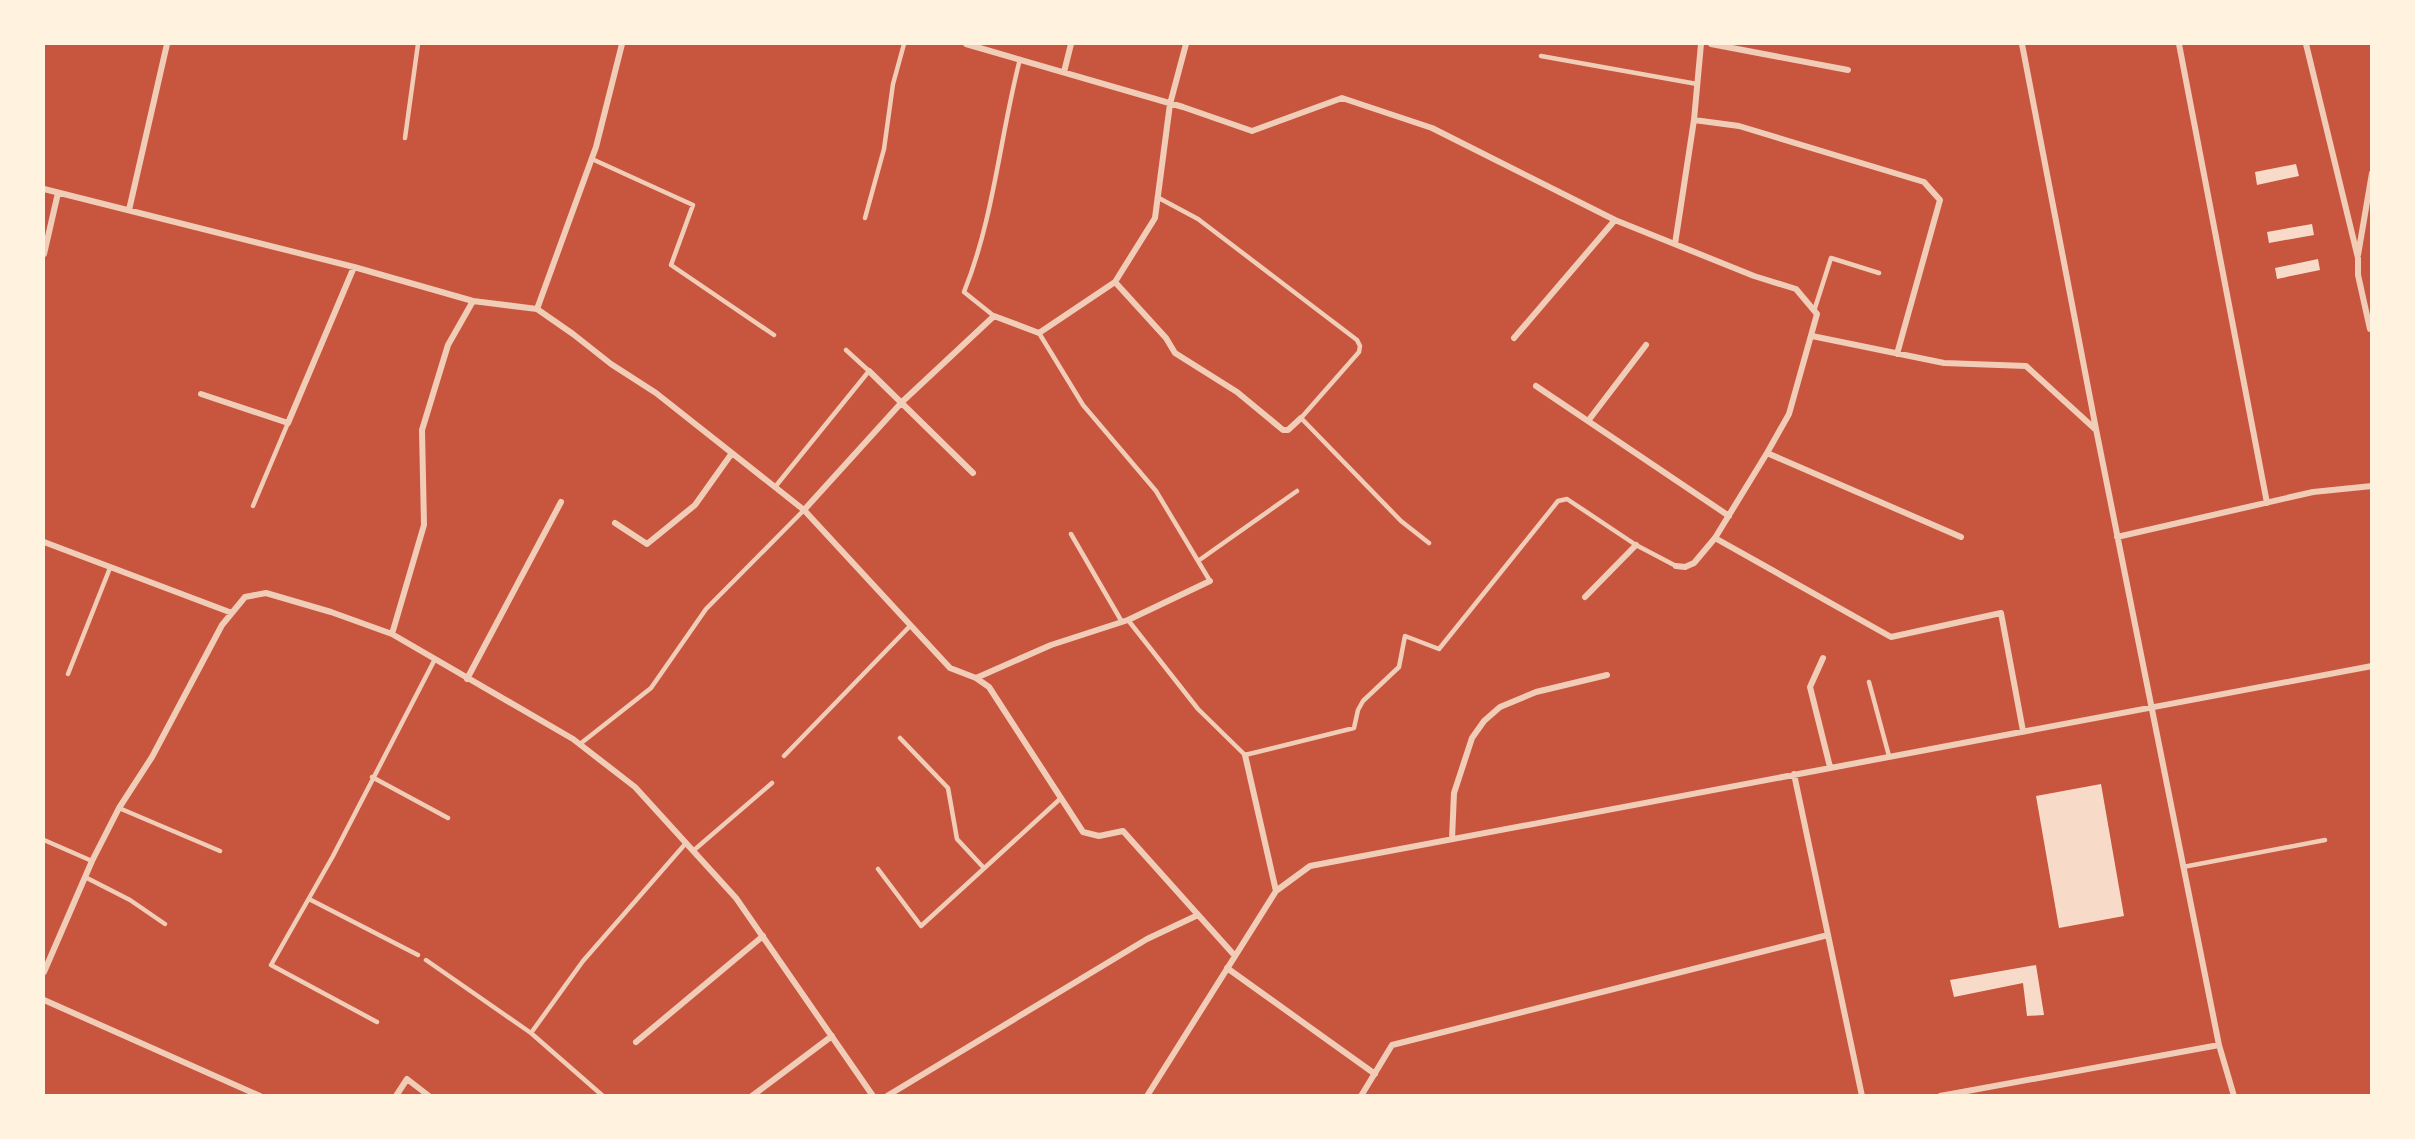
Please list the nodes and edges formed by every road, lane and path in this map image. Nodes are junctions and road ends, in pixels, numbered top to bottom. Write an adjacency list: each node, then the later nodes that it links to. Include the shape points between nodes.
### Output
1 (167, 44): 26 (street)
2 (418, 44): 20 (lane)
3 (622, 44): 21 (street)
4 (904, 44): 27 (lane, via 893,84 884,148)
5 (970, 44): 14 (street)
6 (1071, 44): 16 (street)
7 (1186, 44): 18 (street)
8 (1701, 44): 17 (street)
9 (1711, 44): 15 (street)
10 (2022, 44): 55 (street)
11 (2179, 44): 63 (street)
12 (2306, 44): 31 (street)
13 (1541, 56): 17 (lane)
14 (1020, 59): 16 (street); 38 (lane, via 993,198 964,292)
15 (1848, 70)
16 (1064, 72): 18 (street)
17 (1697, 84): 19 (street)
18 (1170, 104): 25 (street); 28 (street, via 1252,131 1342,98 1432,128)
19 (1694, 120): 29 (street); 47 (street, via 1739,126 1923,182 1940,200)
20 (405, 138)
21 (592, 159): 36 (street); 41 (lane, via 693,205 671,265)
22 (2372, 173): 31 (street)
23 (44, 189): 24 (street)
24 (58, 193): 26 (street); 30 (street)
25 (1157, 197): 34 (street, via 1155,218); 52 (lane, via 1198,219 1357,340 1359,352)
26 (129, 210): 32 (street)
27 (865, 218)
28 (1615, 220): 29 (street); 43 (street)
29 (1675, 244): 37 (street, via 1797,289)
30 (44, 254)
31 (2358, 258): 39 (street, via 2358,275)
32 (354, 267): 35 (street); 54 (street)
33 (1878, 273): 37 (lane, via 1831,258)
34 (1115, 282): 40 (street); 52 (street, via 1179,356 1238,392 1283,430)
35 (473, 301): 36 (street); 83 (street, via 448,345 422,430 424,525)
36 (537, 309): 56 (street, via 656,393)
37 (1814, 311): 42 (street, via 1817,314)
38 (994, 316): 40 (street); 51 (street)
39 (2371, 328): 44 (street)
40 (1040, 333): 75 (lane, via 1083,405 1156,491)
41 (774, 335)
42 (1812, 336): 47 (street); 57 (street, via 1789,414)
43 (1514, 338)
44 (2372, 338)
45 (1646, 345): 53 (street)
46 (846, 350): 48 (lane)
47 (1897, 354): 55 (street, via 1944,363 2026,366)
48 (869, 371): 51 (street); 60 (lane)
49 (1536, 386): 53 (street)
50 (201, 394): 54 (street)
51 (902, 402): 58 (street); 65 (street)
52 (1301, 418): 73 (lane, via 1401,521)
53 (1588, 421): 66 (street)
54 (288, 423): 64 (lane)
55 (2096, 429): 70 (street)
56 (732, 453): 60 (street); 67 (street, via 695,505 647,544)
57 (1767, 453): 66 (street); 69 (street)
58 (973, 473)
59 (2372, 486): 63 (street, via 2313,492)
60 (775, 487): 65 (street)
61 (1297, 490): 75 (lane)
62 (561, 502): 90 (street)
63 (2267, 503): 70 (street)
64 (253, 506)
65 (804, 510): 82 (street); 95 (lane, via 706,609 651,688)
66 (1729, 516): 71 (street)
67 (615, 523)
68 (1071, 534): 81 (lane)
69 (1960, 537)
70 (2117, 537): 92 (street)
71 (1715, 538): 76 (street, via 1694,563); 93 (street, via 1891,637 2001,613)
72 (44, 542): 77 (street)
73 (1429, 543)
74 (1636, 545): 76 (lane); 79 (street); 96 (lane, via 1567,499 1558,501 1439,649 1405,636 1399,667 1363,701 1354,728)
75 (1198, 561): 78 (lane)
76 (1676, 566)
77 (110, 568): 80 (street); 87 (lane)
78 (1210, 581): 81 (street)
79 (1585, 597)
80 (232, 613): 83 (street, via 245,597 266,592); 104 (street)
81 (1125, 621): 89 (street, via 1051,645); 96 (lane, via 1198,709)
82 (909, 627): 89 (street, via 950,668); 97 (lane)
83 (392, 634): 85 (street)
84 (1823, 658): 99 (street, via 1810,687)
85 (435, 659): 90 (street); 101 (lane)
86 (2372, 666): 92 (street)
87 (68, 674)
88 (1607, 675): 106 (street, via 1536,692 1500,707 1484,721 1472,738 1454,793)
89 (976, 678): 103 (street, via 993,693)
90 (467, 679): 95 (street)
91 (1869, 682): 98 (lane)
92 (2151, 706): 93 (street); 114 (street)
93 (2023, 731): 98 (street)
94 (900, 738): 113 (lane, via 948,788 957,839)
95 (580, 744): 109 (street, via 635,787)
96 (1245, 755): 117 (street)
97 (784, 756)
98 (1889, 756): 99 (street)
99 (1830, 767): 100 (street)
100 (1794, 774): 106 (street); 121 (street)
101 (372, 777): 105 (lane); 118 (lane)
102 (772, 783): 110 (lane)
103 (1060, 799): 113 (lane); 119 (street, via 1083,832 1100,836 1123,831)
104 (119, 808): 111 (lane); 112 (street)
105 (448, 818)
106 (1452, 839): 117 (street, via 1310,866)
107 (44, 840): 112 (lane)
108 (2325, 840): 114 (lane)
109 (686, 843): 110 (street); 130 (lane, via 583,961)
110 (693, 850): 122 (street, via 736,898)
111 (220, 851)
112 (92, 861): 116 (street)
113 (983, 867): 115 (lane, via 921,926)
114 (2183, 867): 133 (street)
115 (878, 868)
116 (85, 877): 120 (lane); 127 (street)
117 (1276, 891): 124 (street)
118 (309, 899): 123 (lane); 129 (lane, via 271,965)
119 (1198, 915): 124 (street); 141 (street, via 1138,944)
120 (165, 924)
121 (1828, 935): 134 (street, via 1392,1045); 144 (street)
122 (763, 936): 131 (street); 132 (street)
123 (418, 955)
124 (1235, 956): 126 (street)
125 (426, 960): 130 (lane)
126 (1227, 968): 134 (street); 142 (street)
127 (44, 972)
128 (44, 1000): 135 (street)
129 (377, 1022)
130 (531, 1033): 138 (lane)
131 (832, 1036): 139 (street); 140 (street)
132 (636, 1042)
133 (2218, 1046): 145 (street); 146 (street)
134 (1374, 1074): 143 (street)
135 (260, 1095)
136 (396, 1095): 137 (street, via 407,1079)
137 (429, 1095)
138 (603, 1095)
139 (752, 1095)
140 (873, 1095)
141 (887, 1095)
142 (1147, 1095)
143 (1361, 1095)
144 (1862, 1095)
145 (1940, 1095)
146 (2234, 1095)

